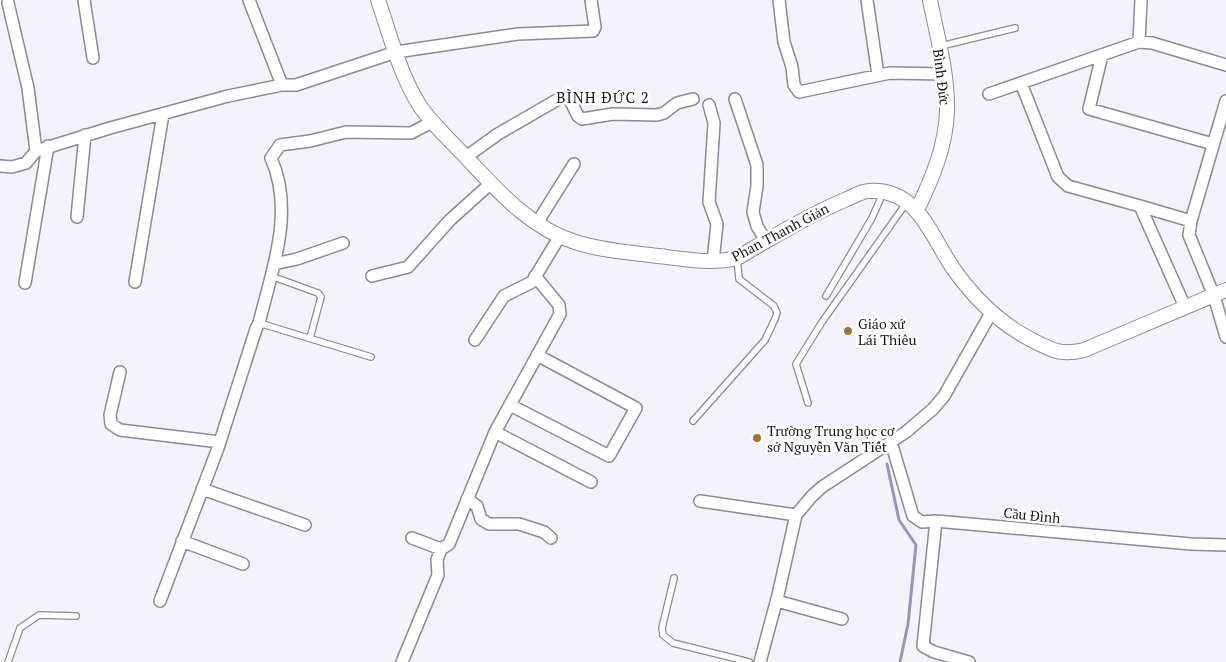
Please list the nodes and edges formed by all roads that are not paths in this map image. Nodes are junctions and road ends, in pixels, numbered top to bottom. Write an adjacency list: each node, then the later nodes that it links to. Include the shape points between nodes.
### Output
1 (84, 0): 15 (street)
2 (249, 0): 20 (street)
3 (378, 0): 13 (street, Phan Thanh Giản)
4 (591, 0): 13 (street, via 593,32 518,34)
5 (780, 0): 18 (street, via 784,42 794,85 799,92)
6 (867, 0): 18 (street)
7 (930, 0): 12 (street, Bình Đức)
8 (1141, 0): 11 (street)
9 (7, 2): 31 (street, via 28,88)
10 (1015, 28): 12 (lane)
11 (1139, 42): 14 (street); 16 (street)
12 (939, 46): 17 (street, Bình Đức)
13 (396, 52): 20 (street, via 296,85); 27 (street, Phan Thanh Giản, via 417,102)
14 (1102, 55): 19 (street); 29 (street, via 1089,110)
15 (93, 58)
16 (1226, 65)
17 (944, 74): 18 (street); 37 (street, Bình Đức, via 947,111 941,149 931,181)
18 (878, 75)
19 (1021, 83): 21 (street); 38 (street, via 1058,177 1068,186)
20 (282, 84): 26 (street)
21 (989, 94)
22 (693, 99): 32 (street, via 677,103 657,115 627,113 582,119 569,98 562,97 498,134)
23 (735, 99): 43 (street, via 757,165 753,212)
24 (1226, 101): 29 (street)
25 (709, 105): 46 (street, via 714,123 709,202 717,224)
26 (163, 114): 28 (street); 51 (street)
27 (432, 122): 32 (street, Phan Thanh Giản); 47 (street, via 411,133 346,132 280,145 271,158 280,186 282,217)
28 (85, 135): 30 (street); 39 (street)
29 (1213, 144): 40 (street)
30 (48, 146): 31 (street); 52 (street)
31 (36, 151): 34 (street, via 26,163)
32 (466, 157): 35 (street, Phan Thanh Giản)
33 (574, 164): 41 (street)
34 (0, 166)
35 (490, 184): 41 (street, Phan Thanh Giản); 49 (street, via 450,220 408,267)
36 (884, 191): 37 (street); 43 (street, Phan Thanh Giản, via 866,191 827,207); 54 (lane, via 872,218)
37 (912, 206): 56 (street, via 955,271); 64 (lane, via 822,322 796,364)
38 (1140, 206): 40 (street); 55 (street)
39 (77, 217)
40 (1190, 221): 53 (street, via 1189,236)
41 (537, 223): 42 (street, Phan Thanh Giản)
42 (560, 236): 46 (street, Phan Thanh Giản, via 626,252); 50 (street)
43 (766, 241): 45 (street, Phan Thanh Giản)
44 (343, 243): 47 (street)
45 (737, 258): 46 (street, Phan Thanh Giản); 66 (lane, via 739,278 774,306 776,319 765,340)
46 (713, 261)
47 (274, 264): 48 (street)
48 (271, 276): 57 (street); 59 (lane, via 318,292 321,297)
49 (372, 276)
50 (535, 276): 60 (street, via 532,282 504,296); 61 (street, via 559,305 560,314)
51 (135, 282)
52 (25, 283)
53 (1220, 293): 55 (street); 58 (street)
54 (826, 296)
55 (1186, 307): 56 (street, via 1070,353 1055,351 1015,331)
56 (991, 313): 69 (street, via 944,396 933,410)
57 (260, 323): 59 (lane); 68 (street)
58 (1226, 337)
59 (310, 338): 62 (lane)
60 (475, 340)
61 (537, 356): 65 (street); 65 (street, via 636,408 609,456)
62 (371, 357)
63 (120, 372): 68 (street, via 110,415 111,424 120,430)
64 (808, 403)
65 (510, 405): 67 (street)
66 (693, 421)
67 (495, 432): 70 (street); 72 (street)
68 (220, 442): 71 (street)
69 (891, 442): 74 (street, via 822,487); 75 (street, Cầu Đình, via 913,516 922,522)
70 (591, 482)
71 (202, 489): 76 (street); 79 (street)
72 (467, 499): 78 (street, via 477,506 481,519 489,524 519,524 544,532); 81 (street, via 448,544)
73 (700, 501): 74 (street)
74 (796, 515): 85 (street)
75 (936, 521): 80 (street, Cầu Đình); 92 (street, via 923,646)
76 (305, 524)
77 (412, 538): 81 (street)
78 (551, 538)
79 (182, 541): 82 (street); 84 (street)
80 (1226, 545)
81 (441, 549): 89 (street, via 437,560 438,575)
82 (243, 564)
83 (674, 578): 90 (lane, via 663,635 673,643)
84 (160, 601)
85 (777, 601): 87 (street); 91 (street)
86 (76, 616): 88 (lane, via 39,615 20,628)
87 (842, 619)
88 (8, 662)
89 (402, 662)
90 (749, 662)
91 (760, 662)
92 (969, 662)

